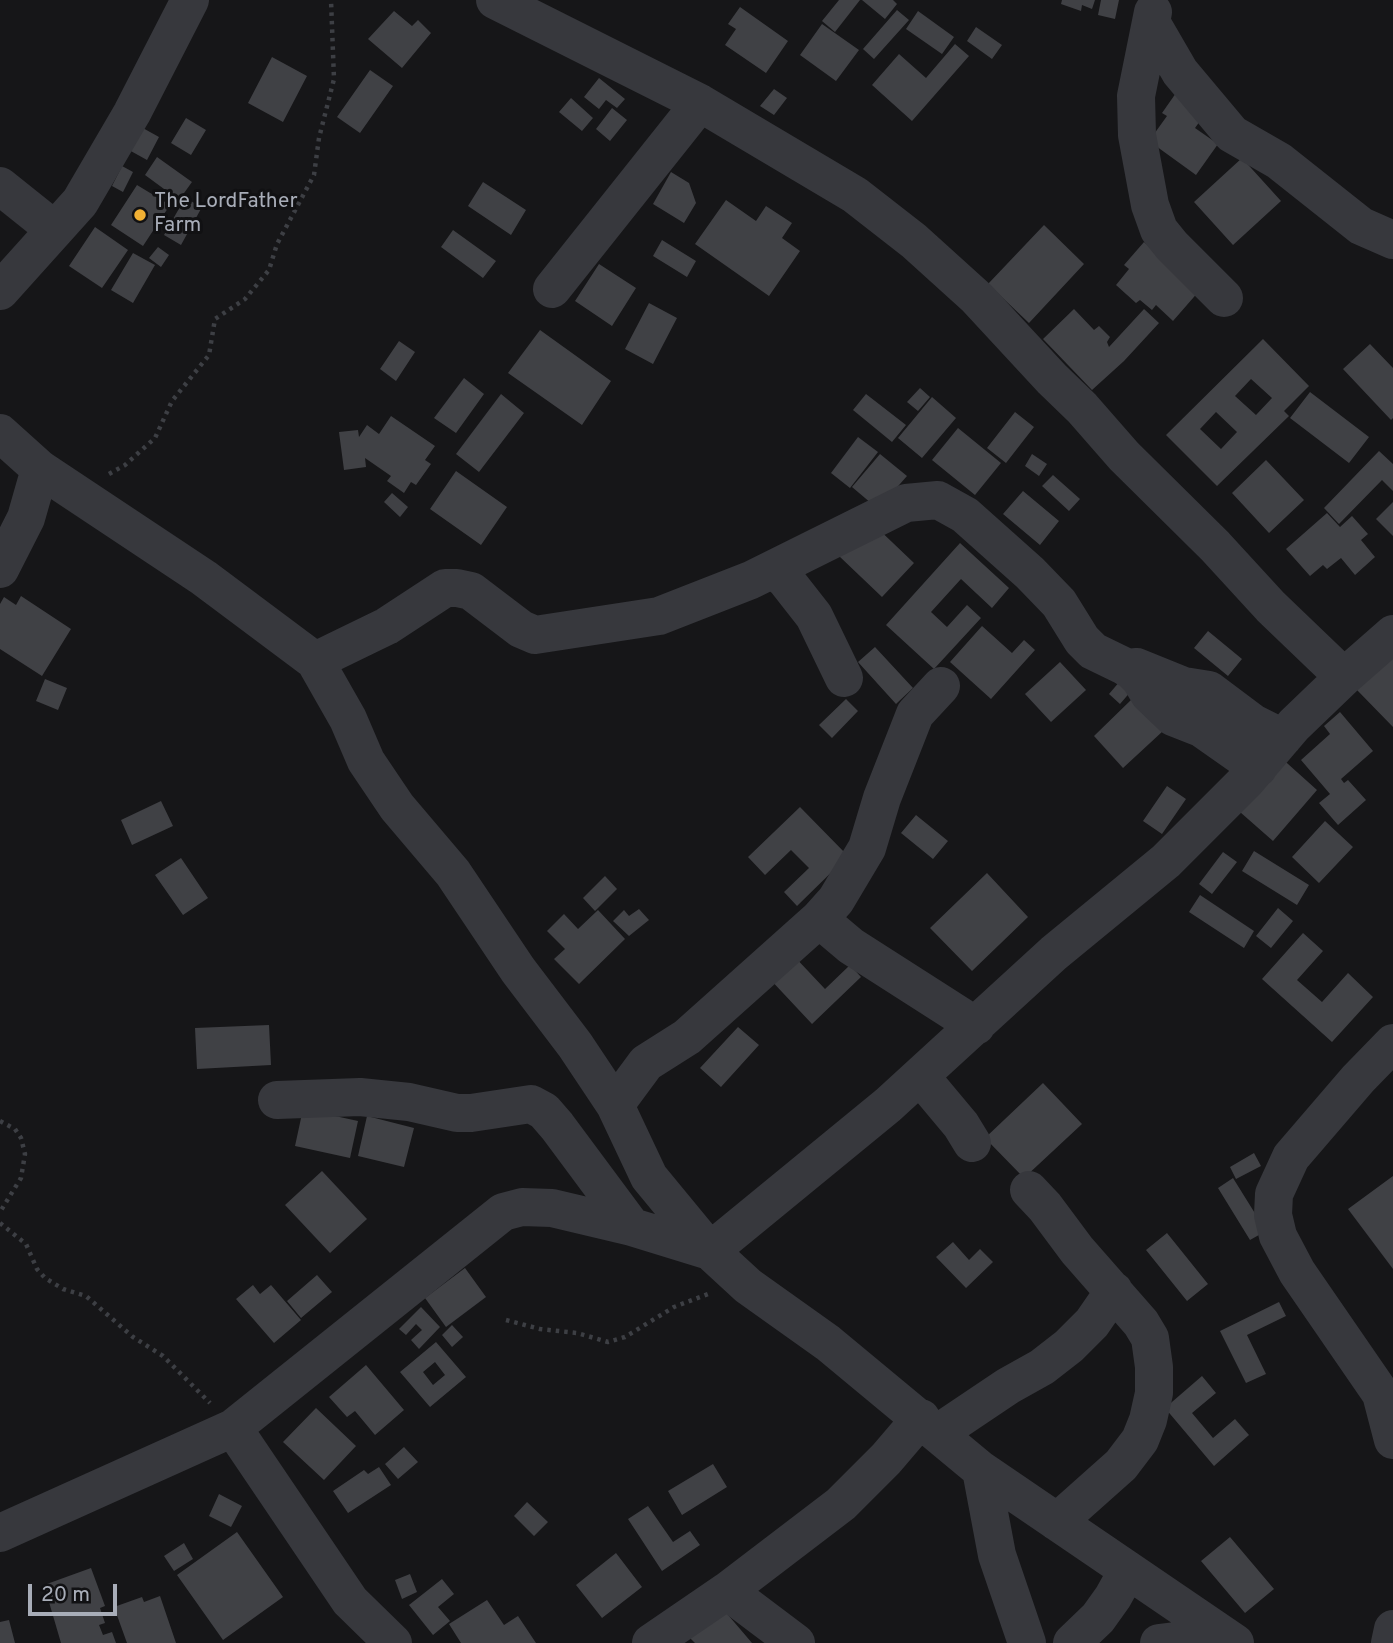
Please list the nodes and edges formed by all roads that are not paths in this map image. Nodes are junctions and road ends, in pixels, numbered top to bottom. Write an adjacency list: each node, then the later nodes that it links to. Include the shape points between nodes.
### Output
1 (190, 0): 6 (street, via 80,202)
2 (495, 0): 4 (street)
3 (1153, 11): 7 (street, via 1180,72 1232,134 1279,161 1361,226); 10 (street, via 1136,96 1137,135 1150,205 1171,246)
4 (700, 103): 8 (street); 18 (street, via 855,195 914,241 977,298 1124,456)
5 (0, 186): 6 (street)
6 (55, 230): 9 (street)
7 (1393, 240)
8 (552, 289)
9 (0, 291)
10 (1224, 298)
11 (0, 433): 12 (street)
12 (40, 469): 13 (street, via 26,518); 16 (street, via 204,578)
13 (0, 569)
14 (772, 570): 16 (street, via 659,616 535,635 471,591 445,588 387,626); 17 (street, via 906,503 938,500 972,520 1030,573 1059,603 1093,651); 19 (street, via 785,579 814,616)
15 (1393, 634): 18 (street)
16 (315, 661): 28 (street, via 374,773 453,873)
17 (1127, 668): 21 (street, via 1137,667 1184,686 1209,690 1253,723); 22 (street, via 1173,717 1200,728)
18 (1344, 677): 21 (street)
19 (844, 678)
20 (941, 685): 23 (street, via 915,714 867,848)
21 (1283, 738): 22 (street)
22 (1258, 768): 24 (street, via 1166,861 1054,953)
23 (819, 919): 24 (street, via 851,946); 28 (street, via 687,1037 646,1063)
24 (976, 1026): 26 (street)
25 (1393, 1043): 34 (street, via 1291,1157 1274,1194 1273,1215 1278,1236 1297,1272)
26 (920, 1076): 29 (street); 32 (street)
27 (277, 1100): 31 (street, via 360,1097 457,1113 531,1104 557,1126)
28 (615, 1105): 32 (street, via 649,1177)
29 (972, 1143)
30 (1030, 1190): 33 (street)
31 (632, 1227): 32 (street); 36 (street, via 552,1208 503,1212)
32 (710, 1251): 35 (street, via 748,1286 828,1343)
33 (1114, 1291): 35 (street, via 1092,1323 1042,1367); 39 (street, via 1150,1338 1154,1394 1148,1420 1121,1465)
34 (1387, 1389): 37 (street)
35 (930, 1426): 38 (street); 42 (street, via 886,1459 841,1504)
36 (233, 1428): 40 (street); 45 (street, via 350,1601)
37 (1393, 1440)
38 (981, 1470): 39 (street); 48 (street, via 997,1555)
39 (1057, 1522): 41 (street)
40 (0, 1533)
41 (1128, 1570): 44 (street); 49 (street, via 1098,1618)
42 (727, 1591): 46 (street); 47 (street)
43 (1393, 1629): 51 (street)
44 (1212, 1639): 50 (street)
45 (393, 1643)
46 (651, 1643)
47 (796, 1643)
48 (1027, 1643)
49 (1072, 1643)
50 (1159, 1643)
51 (1390, 1643)

